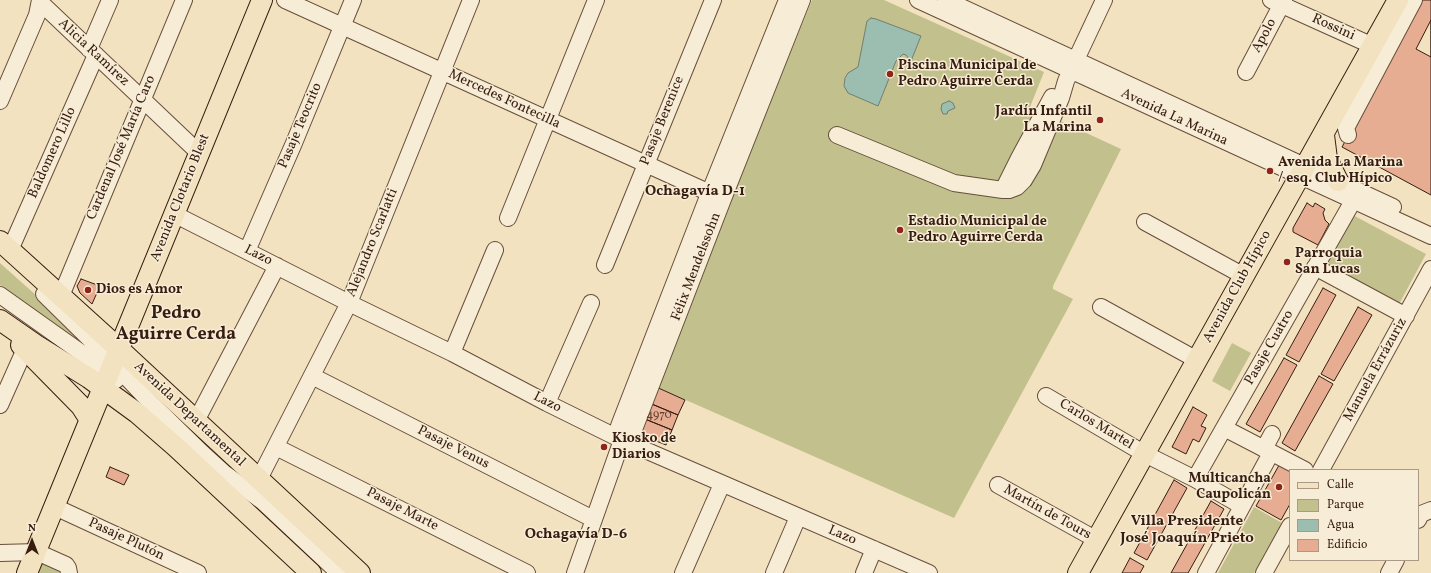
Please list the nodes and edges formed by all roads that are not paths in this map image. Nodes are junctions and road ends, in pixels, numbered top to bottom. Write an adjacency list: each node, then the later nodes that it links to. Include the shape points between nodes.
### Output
1 (110, 0): 21 (street, Baldomero Lillo)
2 (184, 0): 25 (street, Cardenal José María Caro)
3 (262, 0): 31 (main road, Avenida Clotario Blest)
4 (285, 0): 19 (street, Mercedes Fontecilla)
5 (353, 0): 19 (street, Pasaje Teocrito)
6 (471, 0): 23 (street, Alejandro Scarlatti)
7 (713, 0): 32 (street, Pasaje Berenice)
8 (787, 0): 35 (street, Félix Mendelssohn)
9 (802, 0): 35 (street, Félix Mendelssohn)
10 (918, 0): 18 (street, Avenida La Marina)
11 (946, 0): 18 (street, Avenida La Marina)
12 (1104, 0): 22 (street)
13 (1398, 0): 20 (main road, Avenida Club Hípico)
14 (1414, 0): 30 (street, via 1346,128)
15 (40, 1): 21 (street, Alicia Ramírez); 26 (street, via 37,15)
16 (1279, 2): 20 (street, Rossini); 24 (street, Apolo)
17 (594, 4): 27 (street)
18 (983, 23): 22 (street, Avenida La Marina, via 1018,39)
19 (342, 26): 23 (street, Mercedes Fontecilla); 44 (street, Pasaje Teocrito)
20 (1373, 46): 29 (main road, Avenida Club Hípico)
21 (93, 52): 25 (street, Alicia Ramírez); 42 (street, Baldomero Lillo)
22 (1071, 70): 28 (street, via 1032,165 1024,180 1009,190 954,183); 33 (street, Avenida La Marina, via 1140,96)
23 (443, 72): 27 (street, Mercedes Fontecilla); 53 (street, Alejandro Scarlatti)
24 (1246, 72)
25 (142, 100): 31 (street, Alicia Ramírez); 52 (street, Cardenal José María Caro)
26 (0, 101)
27 (548, 120): 32 (street, Mercedes Fontecilla); 38 (street)
28 (837, 135)
29 (1324, 135): 33 (main road, Avenida Club Hípico); 34 (main road, via 1327,159)
30 (1348, 135)
31 (199, 153): 37 (main road, Avenida Clotario Blest)
32 (646, 165): 35 (street, Mercedes Fontecilla); 45 (street, Pasaje Berenice)
33 (1303, 171): 34 (street, Avenida La Marina); 36 (street, Avenida La Marina); 49 (main road, Avenida Club Hípico)
34 (1338, 181): 40 (street, Avenida La Marina)
35 (716, 197): 70 (street, Félix Mendelssohn, via 632,432)
36 (1353, 200): 41 (street, Avenida La Marina); 47 (street, Pasaje Cuatro)
37 (174, 214): 44 (street, Lazo); 61 (main road, Avenida Clotario Blest)
38 (508, 218)
39 (1145, 222): 49 (street)
40 (1431, 224)
41 (1431, 236)
42 (3, 248): 52 (main road, Avenida Departamental); 61 (street)
43 (495, 250): 59 (street)
44 (247, 251): 46 (street, Lazo)
45 (605, 265)
46 (277, 266): 53 (street, Lazo); 67 (street)
47 (1315, 268): 56 (street, via 1351,294); 68 (street, Pasaje Cuatro)
48 (1431, 269): 50 (street, Manuela Errázuriz)
49 (1244, 276): 60 (main road, Avenida Club Hípico)
50 (1426, 290): 56 (street, Manuela Errázuriz)
51 (0, 295): 61 (street)
52 (61, 296): 61 (main road, Avenida Departamental)
53 (349, 303): 59 (street, Lazo); 62 (street, Alejandro Scarlatti)
54 (591, 303): 64 (street)
55 (1102, 307): 60 (street)
56 (1406, 316): 74 (street, Manuela Errázuriz)
57 (4, 323): 58 (main road); 61 (main road, Avenida Departamental)
58 (25, 349): 65 (street); 66 (main road, via 81,406)
59 (452, 353): 64 (street, Lazo)
60 (1197, 360): 73 (main road, Avenida Club Hípico)
61 (111, 369): 66 (main road, Avenida Clotario Blest); 67 (main road, Avenida Departamental); 93 (main road, Avenida Departamental, via 157,430); 94 (street, via 171,433); 95 (street, via 128,377 156,408 224,473 262,501)
62 (312, 376): 71 (street, Alejandro Scarlatti); 83 (street, Pasaje Venus)
63 (1046, 396): 73 (street, Carlos Martel)
64 (547, 403): 70 (street, Lazo)
65 (0, 405)
66 (90, 420): 81 (main road, Avenida Clotario Blest)
67 (196, 421): 76 (main road, Avenida Departamental)
68 (1224, 428): 72 (street); 77 (street, Pasaje Cuatro)
69 (1272, 434): 72 (street)
70 (622, 440): 78 (street, Lazo); 83 (street, Félix Mendelssohn)
71 (276, 446): 76 (street, Alejandro Scarlatti); 97 (street, Pasaje Marte)
72 (1268, 451): 75 (street); 80 (street)
73 (1145, 454): 77 (street, Carlos Martel); 85 (main road, Avenida Club Hípico)
74 (1327, 468)
75 (1303, 469)
76 (259, 479): 96 (main road, Avenida Departamental)
77 (1195, 479): 80 (street, Carlos Martel)
78 (722, 484): 82 (street, Lazo); 99 (street)
79 (998, 485): 85 (street, Martín de Tours)
80 (1242, 506): 104 (street)
81 (55, 507): 87 (main road, Avenida Clotario Blest); 92 (street, Pasaje Plutón)
82 (798, 517): 86 (street, Lazo); 100 (street)
83 (593, 519): 98 (street, Félix Mendelssohn)
84 (1289, 528): 105 (street)
85 (1097, 540): 103 (main road, Avenida Club Hípico)
86 (874, 549): 101 (street); 102 (street, Lazo)
87 (37, 552): 88 (street); 90 (street); 91 (main road, Avenida Clotario Blest)
88 (0, 554)
89 (1395, 561): 106 (street)
90 (68, 569)
91 (27, 573)
92 (198, 573)
93 (311, 573)
94 (324, 573)
95 (339, 573)
96 (360, 573)
97 (527, 573)
98 (575, 573)
99 (684, 573)
100 (774, 573)
101 (864, 573)
102 (929, 573)
103 (1078, 573)
104 (1206, 573)
105 (1264, 573)
106 (1389, 573)

